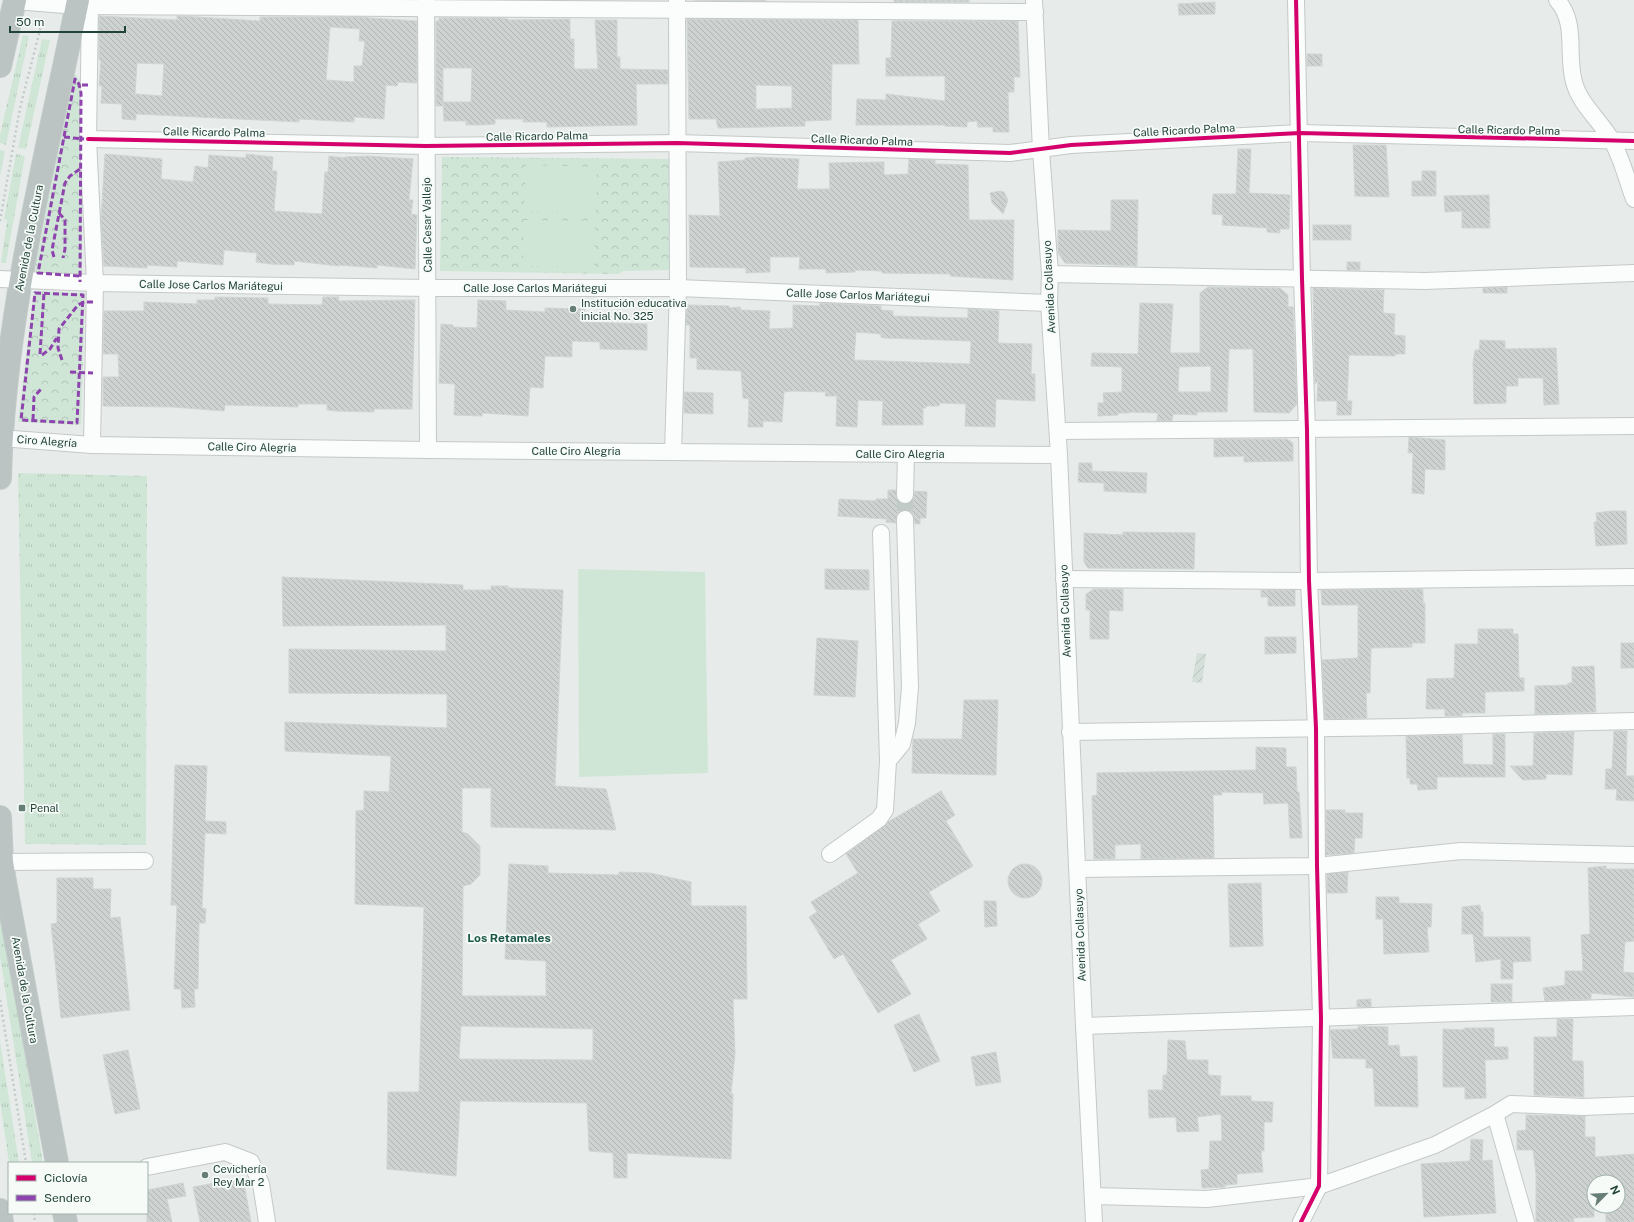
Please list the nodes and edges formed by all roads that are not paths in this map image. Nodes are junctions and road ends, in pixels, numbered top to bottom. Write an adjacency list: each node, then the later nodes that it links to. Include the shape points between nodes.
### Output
1 (1296, 0): 9 (street)
2 (1558, 0): 11 (street, via 1569,17 1574,83 1584,103)
3 (82, 4): 4 (street); 6 (street); 10 (street); 19 (highway, Avenida de la Cultura)
4 (426, 5): 5 (street); 14 (street, Calle Cesar Vallejo)
5 (677, 5): 7 (street); 13 (street)
6 (10, 6): 8 (highway)
7 (1035, 6): 15 (street, Avenida Collasuyo)
8 (0, 66)
9 (1300, 133): 11 (street, Calle Ricardo Palma); 15 (street, Calle Ricardo Palma, via 1071,145); 20 (street)
10 (88, 139): 14 (street, Calle Ricardo Palma); 21 (street)
11 (1612, 141): 12 (street, Calle Ricardo Palma); 16 (street)
12 (1634, 141)
13 (677, 143): 14 (street, Calle Ricardo Palma); 15 (street, Calle Ricardo Palma, via 1010,153); 23 (street)
14 (426, 146): 22 (street, Calle Cesar Vallejo)
15 (1041, 150): 18 (street, Avenida Collasuyo)
16 (1634, 198)
17 (1634, 273): 20 (street, via 1426,281)
18 (1050, 274): 20 (street); 24 (street, Avenida Collasuyo)
19 (10, 279): 21 (street, Calle Jose Carlos Mariátegui); 25 (highway, Avenida de la Cultura)
20 (1302, 279): 27 (street)
21 (95, 283): 22 (street, Calle Jose Carlos Mariátegui); 30 (street)
22 (429, 288): 23 (street, Calle Jose Carlos Mariátegui); 31 (street, Calle Cesar Vallejo)
23 (678, 288): 24 (street, Calle Jose Carlos Mariátegui); 32 (street)
24 (1049, 303): 28 (street, Avenida Collasuyo)
25 (3, 390): 29 (highway, Avenida de la Cultura)
26 (1634, 426): 27 (street)
27 (1307, 430): 28 (street); 41 (street)
28 (1058, 431): 34 (street, Avenida Collasuyo)
29 (0, 438): 30 (street, Ciro Alegría); 35 (highway, Avenida de la Cultura)
30 (92, 445): 31 (street, Calle Ciro Alegria)
31 (428, 450): 32 (street, Calle Ciro Alegria)
32 (673, 452): 33 (street, Calle Ciro Alegria)
33 (906, 455): 34 (street, Calle Ciro Alegria); 36 (street)
34 (1059, 455): 40 (street, Avenida Collasuyo)
35 (0, 478)
36 (905, 495)
37 (905, 519): 43 (street)
38 (882, 533): 42 (street)
39 (1634, 577): 41 (street)
40 (1064, 579): 41 (street); 46 (street, Avenida Collasuyo)
41 (1309, 581): 45 (street)
42 (885, 686): 43 (street); 47 (street)
43 (910, 687): 47 (street, via 907,723 902,744)
44 (1634, 721): 45 (street)
45 (1316, 728): 46 (street); 53 (street)
46 (1070, 732): 54 (street, Avenida Collasuyo)
47 (888, 761): 49 (street, via 885,810 879,819)
48 (0, 817): 52 (highway, Avenida de la Cultura)
49 (830, 854)
50 (1634, 855): 53 (street, via 1461,851)
51 (145, 860): 52 (street)
52 (2, 862): 60 (highway, Avenida de la Cultura)
53 (1317, 866): 54 (street); 56 (street)
54 (1078, 870): 57 (street, Avenida Collasuyo)
55 (1634, 1007): 56 (street)
56 (1321, 1018): 57 (street); 62 (street)
57 (1084, 1026): 63 (street, Avenida Collasuyo)
58 (1634, 1105): 59 (street, via 1511,1104)
59 (1496, 1114): 62 (street, via 1435,1145); 69 (street)
60 (56, 1162)
61 (148, 1167): 66 (street, via 225,1152 250,1162 262,1184)
62 (1319, 1186): 63 (street, via 1207,1199); 68 (street)
63 (1093, 1196): 67 (street, Avenida Collasuyo)
64 (0, 1210): 65 (highway)
65 (2, 1222)
66 (267, 1222)
67 (1094, 1222)
68 (1301, 1222)
69 (1526, 1222)

